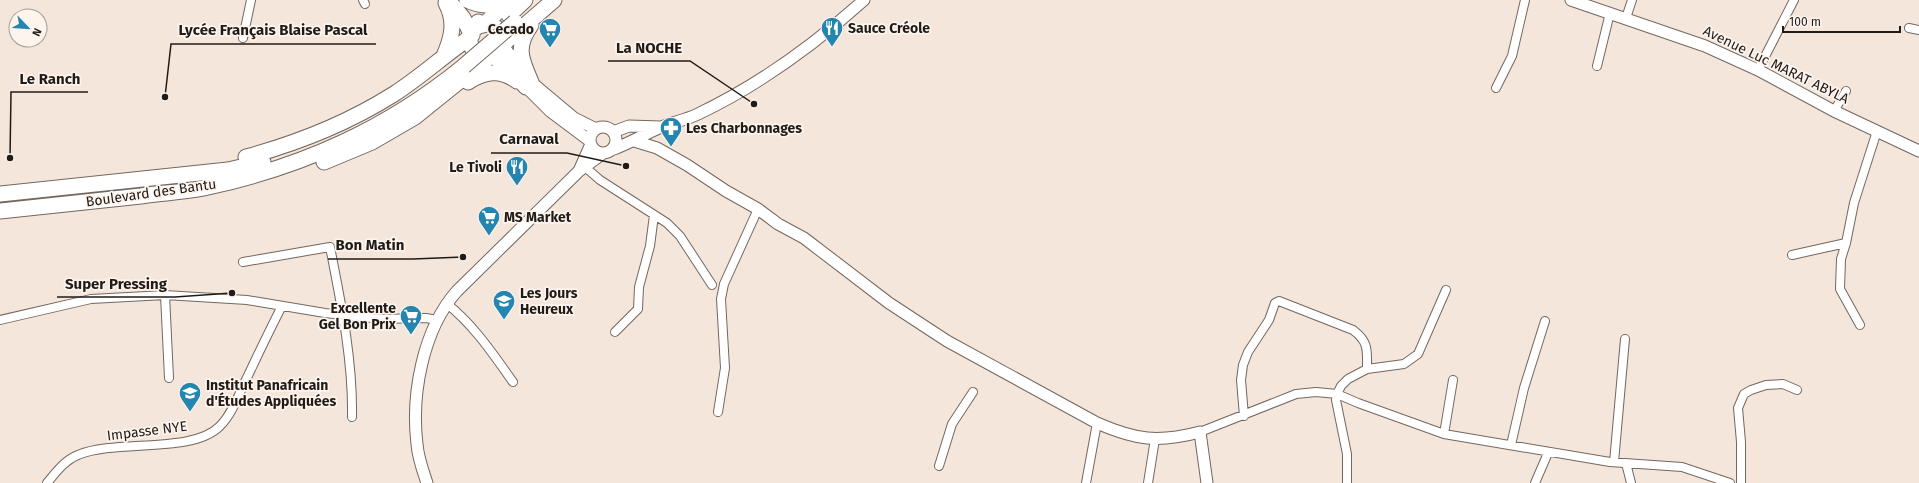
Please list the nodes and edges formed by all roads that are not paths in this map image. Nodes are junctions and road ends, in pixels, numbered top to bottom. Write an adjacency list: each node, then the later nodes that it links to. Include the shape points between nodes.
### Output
1 (251, 0): 22 (street)
2 (444, 0): 24 (highway, via 450,11 452,31)
3 (448, 0): 21 (highway, via 463,18)
4 (457, 0): 18 (highway)
5 (467, 0): 6 (highway, via 490,5)
6 (502, 0)
7 (511, 0): 18 (highway)
8 (525, 0): 17 (highway)
9 (864, 0): 33 (street, via 814,43 765,77 697,114)
10 (1525, 0): 29 (street, via 1512,56)
11 (1571, 0): 15 (street, Avenue Luc MARAT ABYLA)
12 (1632, 0): 16 (street)
13 (1794, 0): 27 (street)
14 (546, 3): 17 (highway); 23 (highway); 28 (highway, via 522,42 523,64)
15 (1610, 13): 16 (street, Avenue Luc MARAT ABYLA); 26 (street)
16 (1626, 18): 27 (street, Avenue Luc MARAT ABYLA, via 1705,46)
17 (512, 19): 25 (highway)
18 (483, 25): 21 (highway); 23 (highway, via 498,30 502,38)
19 (1909, 28): 20 (street)
20 (1919, 30)
21 (472, 35): 23 (highway, via 471,44 475,52 483,56); 24 (highway)
22 (243, 38)
23 (497, 51): 28 (highway, via 508,57); 31 (highway)
24 (444, 56): 43 (highway, via 395,93 340,124 282,147)
25 (462, 63): 43 (highway, Boulevard des Bantu, via 400,104 328,140 261,163); 44 (highway, Boulevard des Bantu, via 425,96 398,114 336,146 282,167)
26 (1597, 66)
27 (1758, 70): 32 (street, Avenue Luc MARAT ABYLA)
28 (528, 84): 31 (highway, via 506,74 489,72 481,74); 34 (street, via 574,118); 38 (street, via 550,111)
29 (1496, 88)
30 (1846, 91): 32 (street)
31 (436, 101): 44 (highway, via 415,117 372,142 321,163 263,182 215,191)
32 (1834, 111): 35 (street, Avenue Luc MARAT ABYLA)
33 (661, 127): 36 (street, via 629,126); 37 (street)
34 (596, 129): 36 (street, via 605,127); 38 (street)
35 (1877, 131): 40 (street, Avenue Luc MARAT ABYLA); 49 (street, via 1854,203)
36 (613, 132): 39 (street, via 616,142)
37 (634, 141): 39 (street); 46 (street, via 657,148)
38 (590, 143): 41 (street, via 595,151); 42 (street)
39 (614, 149): 41 (street)
40 (1919, 151)
41 (602, 154): 42 (street)
42 (582, 169): 48 (street); 55 (street)
43 (189, 174): 45 (highway, Boulevard des Bantu)
44 (203, 188): 47 (highway, Boulevard des Bantu)
45 (0, 194)
46 (758, 209): 71 (street, via 724,284 721,298 725,368); 74 (street, via 778,224 804,238 889,303 947,341)
47 (0, 211)
48 (654, 215): 52 (street, via 680,236); 62 (street, via 650,246 639,287 638,309)
49 (1846, 243): 50 (street); 61 (street, via 1841,259 1840,290)
50 (1792, 255)
51 (243, 262): 57 (street, via 330,247)
52 (712, 285)
53 (1446, 290): 64 (street, via 1418,354 1404,364)
54 (165, 295): 56 (street, via 247,300); 58 (street, via 91,299); 65 (street)
55 (446, 303): 59 (street); 67 (street, via 462,315 474,329)
56 (282, 306): 57 (street); 83 (street, Impasse NYE, via 233,407 220,426 203,436 178,442 123,446 79,454 67,462)
57 (343, 315): 59 (street); 73 (street, via 352,381)
58 (0, 320)
59 (437, 320): 84 (street, via 421,369 416,404 417,446)
60 (1544, 321): 78 (street)
61 (1860, 325)
62 (615, 332)
63 (1625, 339): 80 (street)
64 (1368, 369): 70 (street, via 1345,382); 72 (street, via 1367,347 1361,336 1353,330 1279,301 1275,303 1269,320 1248,352 1243,365 1241,380)
65 (169, 378)
66 (1453, 380): 76 (street)
67 (513, 382)
68 (1797, 390): 92 (street, via 1783,384 1766,385 1744,394 1738,408)
69 (973, 392): 82 (street, via 952,424)
70 (1337, 394): 72 (street, via 1296,394); 76 (street); 88 (street, via 1347,454)
71 (718, 412)
72 (1244, 416): 75 (street)
73 (352, 417)
74 (1097, 423): 77 (street, via 1135,437); 85 (street)
75 (1200, 432): 77 (street); 87 (street)
76 (1444, 434): 78 (street)
77 (1155, 439): 86 (street)
78 (1510, 445): 79 (street)
79 (1548, 453): 80 (street); 89 (street)
80 (1614, 462): 81 (street)
81 (1626, 463): 90 (street); 91 (street, via 1682,467)
82 (939, 466)
83 (47, 483)
84 (427, 483)
85 (1086, 483)
86 (1148, 483)
87 (1207, 483)
88 (1347, 483)
89 (1535, 483)
90 (1631, 483)
91 (1730, 483)
92 (1741, 483)

